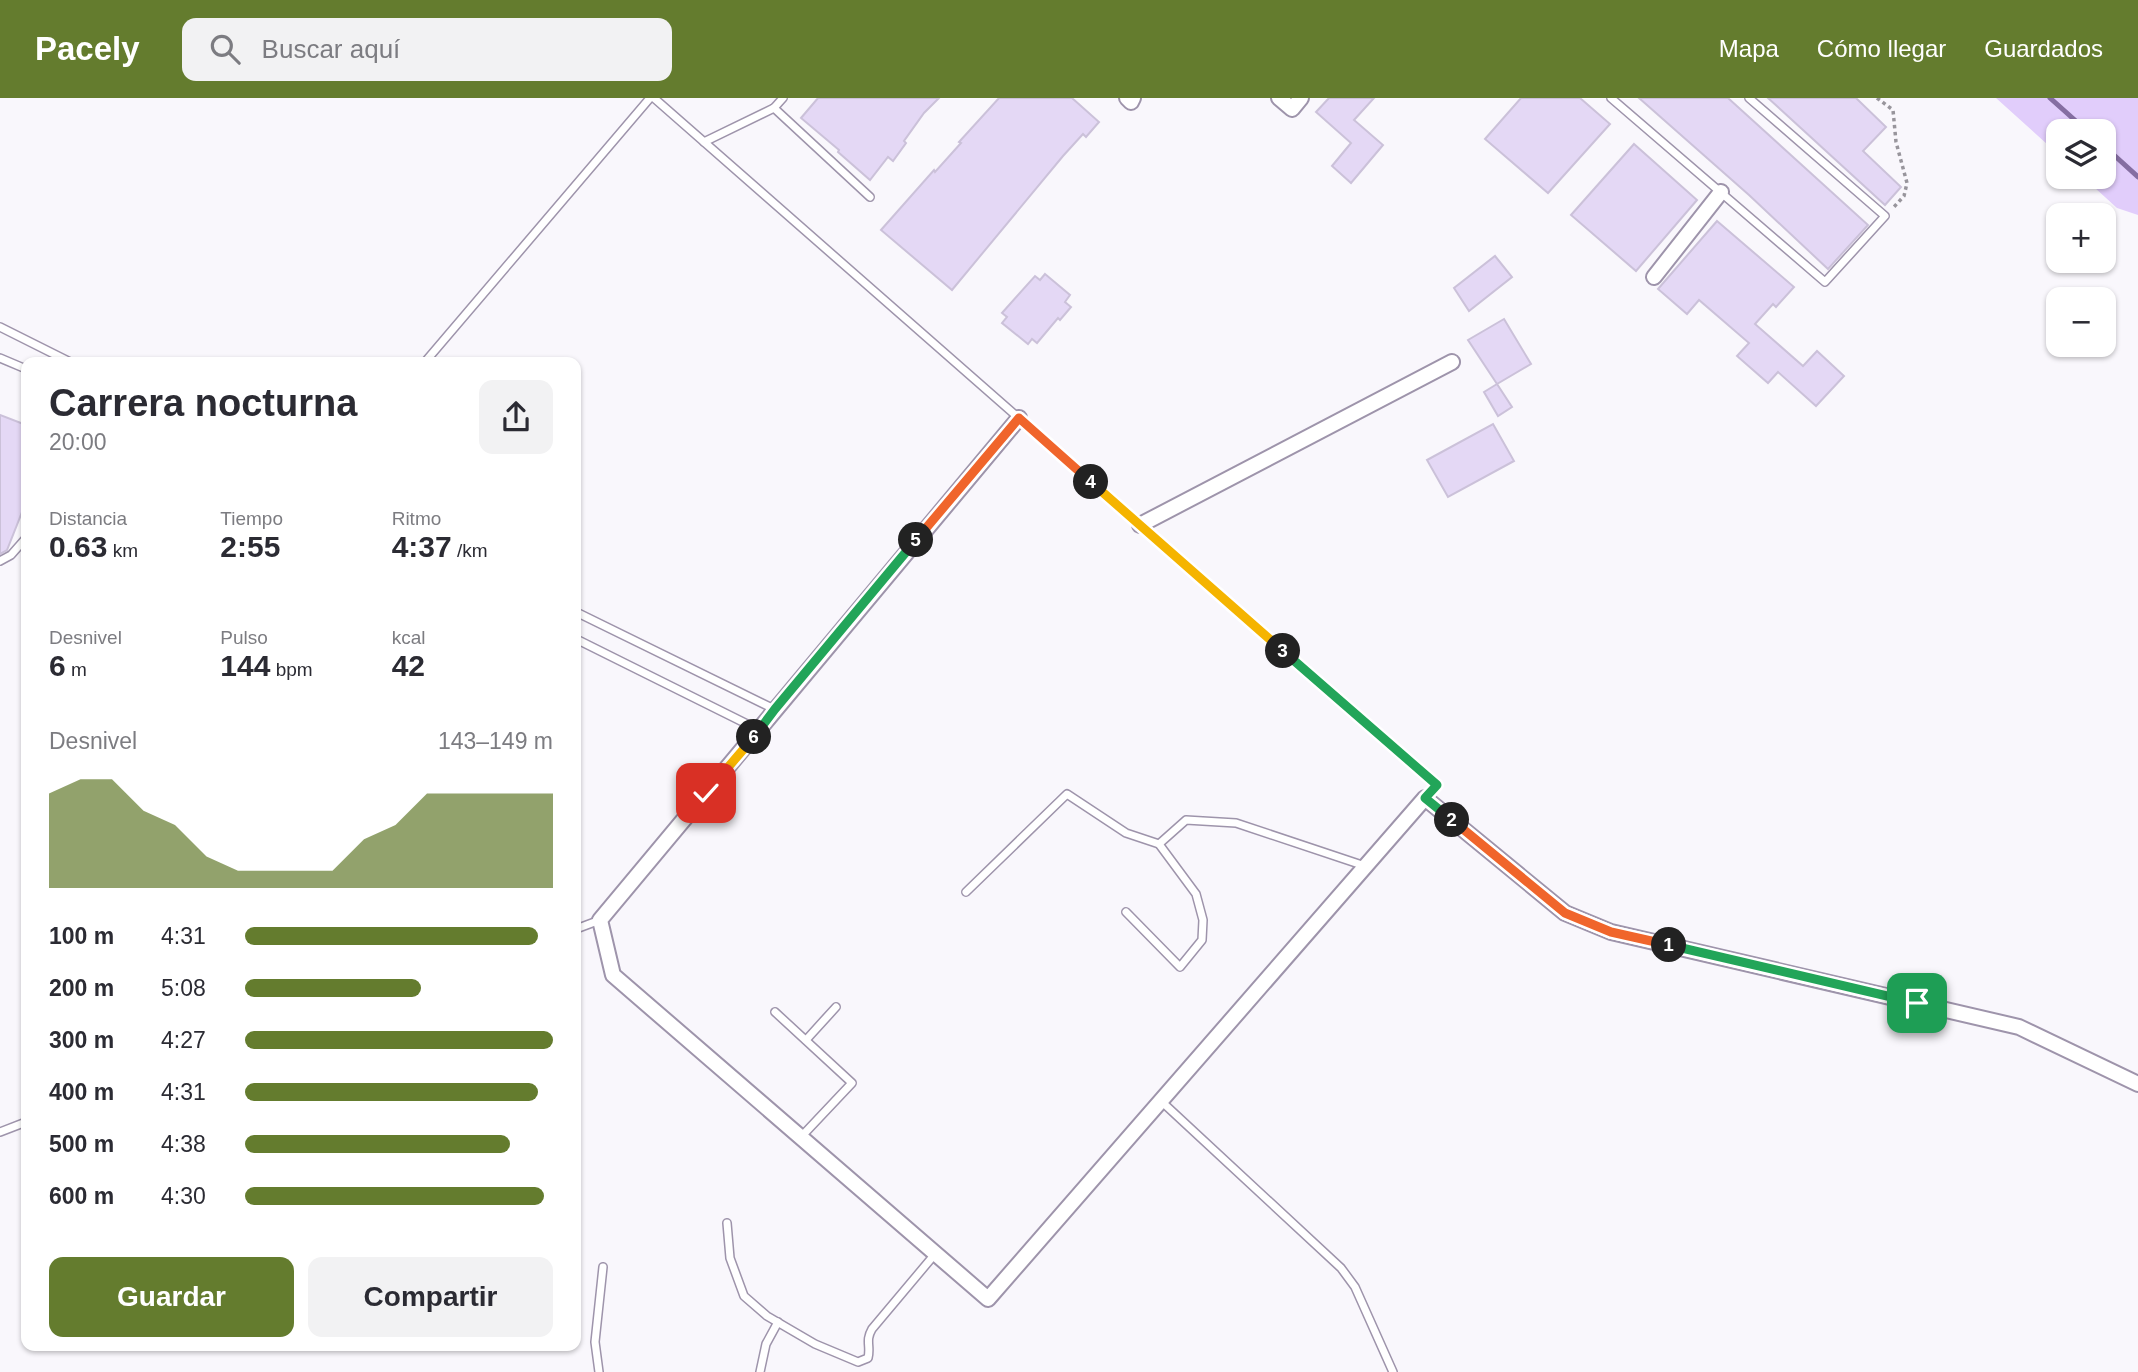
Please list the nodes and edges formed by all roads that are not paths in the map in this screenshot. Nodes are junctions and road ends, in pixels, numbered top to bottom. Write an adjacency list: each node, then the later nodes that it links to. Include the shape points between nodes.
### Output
1 (652, 98): 10 (lane); 16 (lane)
2 (783, 98): 9 (lane)
3 (1127, 98): 4 (street, via 1131,102)
4 (1133, 98)
5 (1279, 98): 6 (street, via 1292,109)
6 (1301, 98)
7 (1611, 98): 11 (lane)
8 (1749, 98): 11 (lane, via 1885,216 1825,282)
9 (774, 108): 10 (lane); 12 (lane)
10 (704, 142): 20 (lane)
11 (1721, 192): 13 (street)
12 (870, 197)
13 (1654, 277)
14 (0, 327): 15 (lane)
15 (60, 357)
16 (429, 357)
17 (0, 358): 19 (lane)
18 (1452, 362): 21 (street)
19 (21, 367)
20 (1019, 418): 21 (lane); 26 (street)
21 (1140, 525): 28 (lane, via 1437,785)
22 (21, 544): 23 (lane)
23 (0, 561)
24 (581, 614): 26 (lane)
25 (581, 641): 27 (lane)
26 (775, 709): 27 (street)
27 (760, 730): 33 (street)
28 (1425, 798): 30 (street); 38 (street, via 1565,913 1611,932 2019,1027)
29 (1159, 844): 30 (lane, via 1186,820 1236,824); 31 (lane, via 1126,833 1067,794); 32 (lane, via 1196,894 1203,920 1202,940 1180,967)
30 (1366, 866): 39 (street)
31 (966, 892)
32 (1126, 912)
33 (600, 920): 34 (lane); 42 (street, via 613,975)
34 (581, 927)
35 (836, 1007): 37 (lane)
36 (775, 1012): 37 (lane)
37 (806, 1040): 42 (lane, via 852,1083)
38 (2138, 1084)
39 (1161, 1101): 44 (street, via 988,1299); 49 (lane, via 1341,1268 1355,1287)
40 (21, 1124): 41 (lane)
41 (0, 1132)
42 (801, 1137): 44 (street)
43 (727, 1223): 46 (lane, via 730,1258 744,1296)
44 (936, 1253): 46 (lane, via 872,1329 864,1361 815,1344)
45 (603, 1267): 47 (lane, via 595,1342)
46 (778, 1322): 48 (lane, via 766,1344)
47 (599, 1372)
48 (760, 1372)
49 (1394, 1372)

